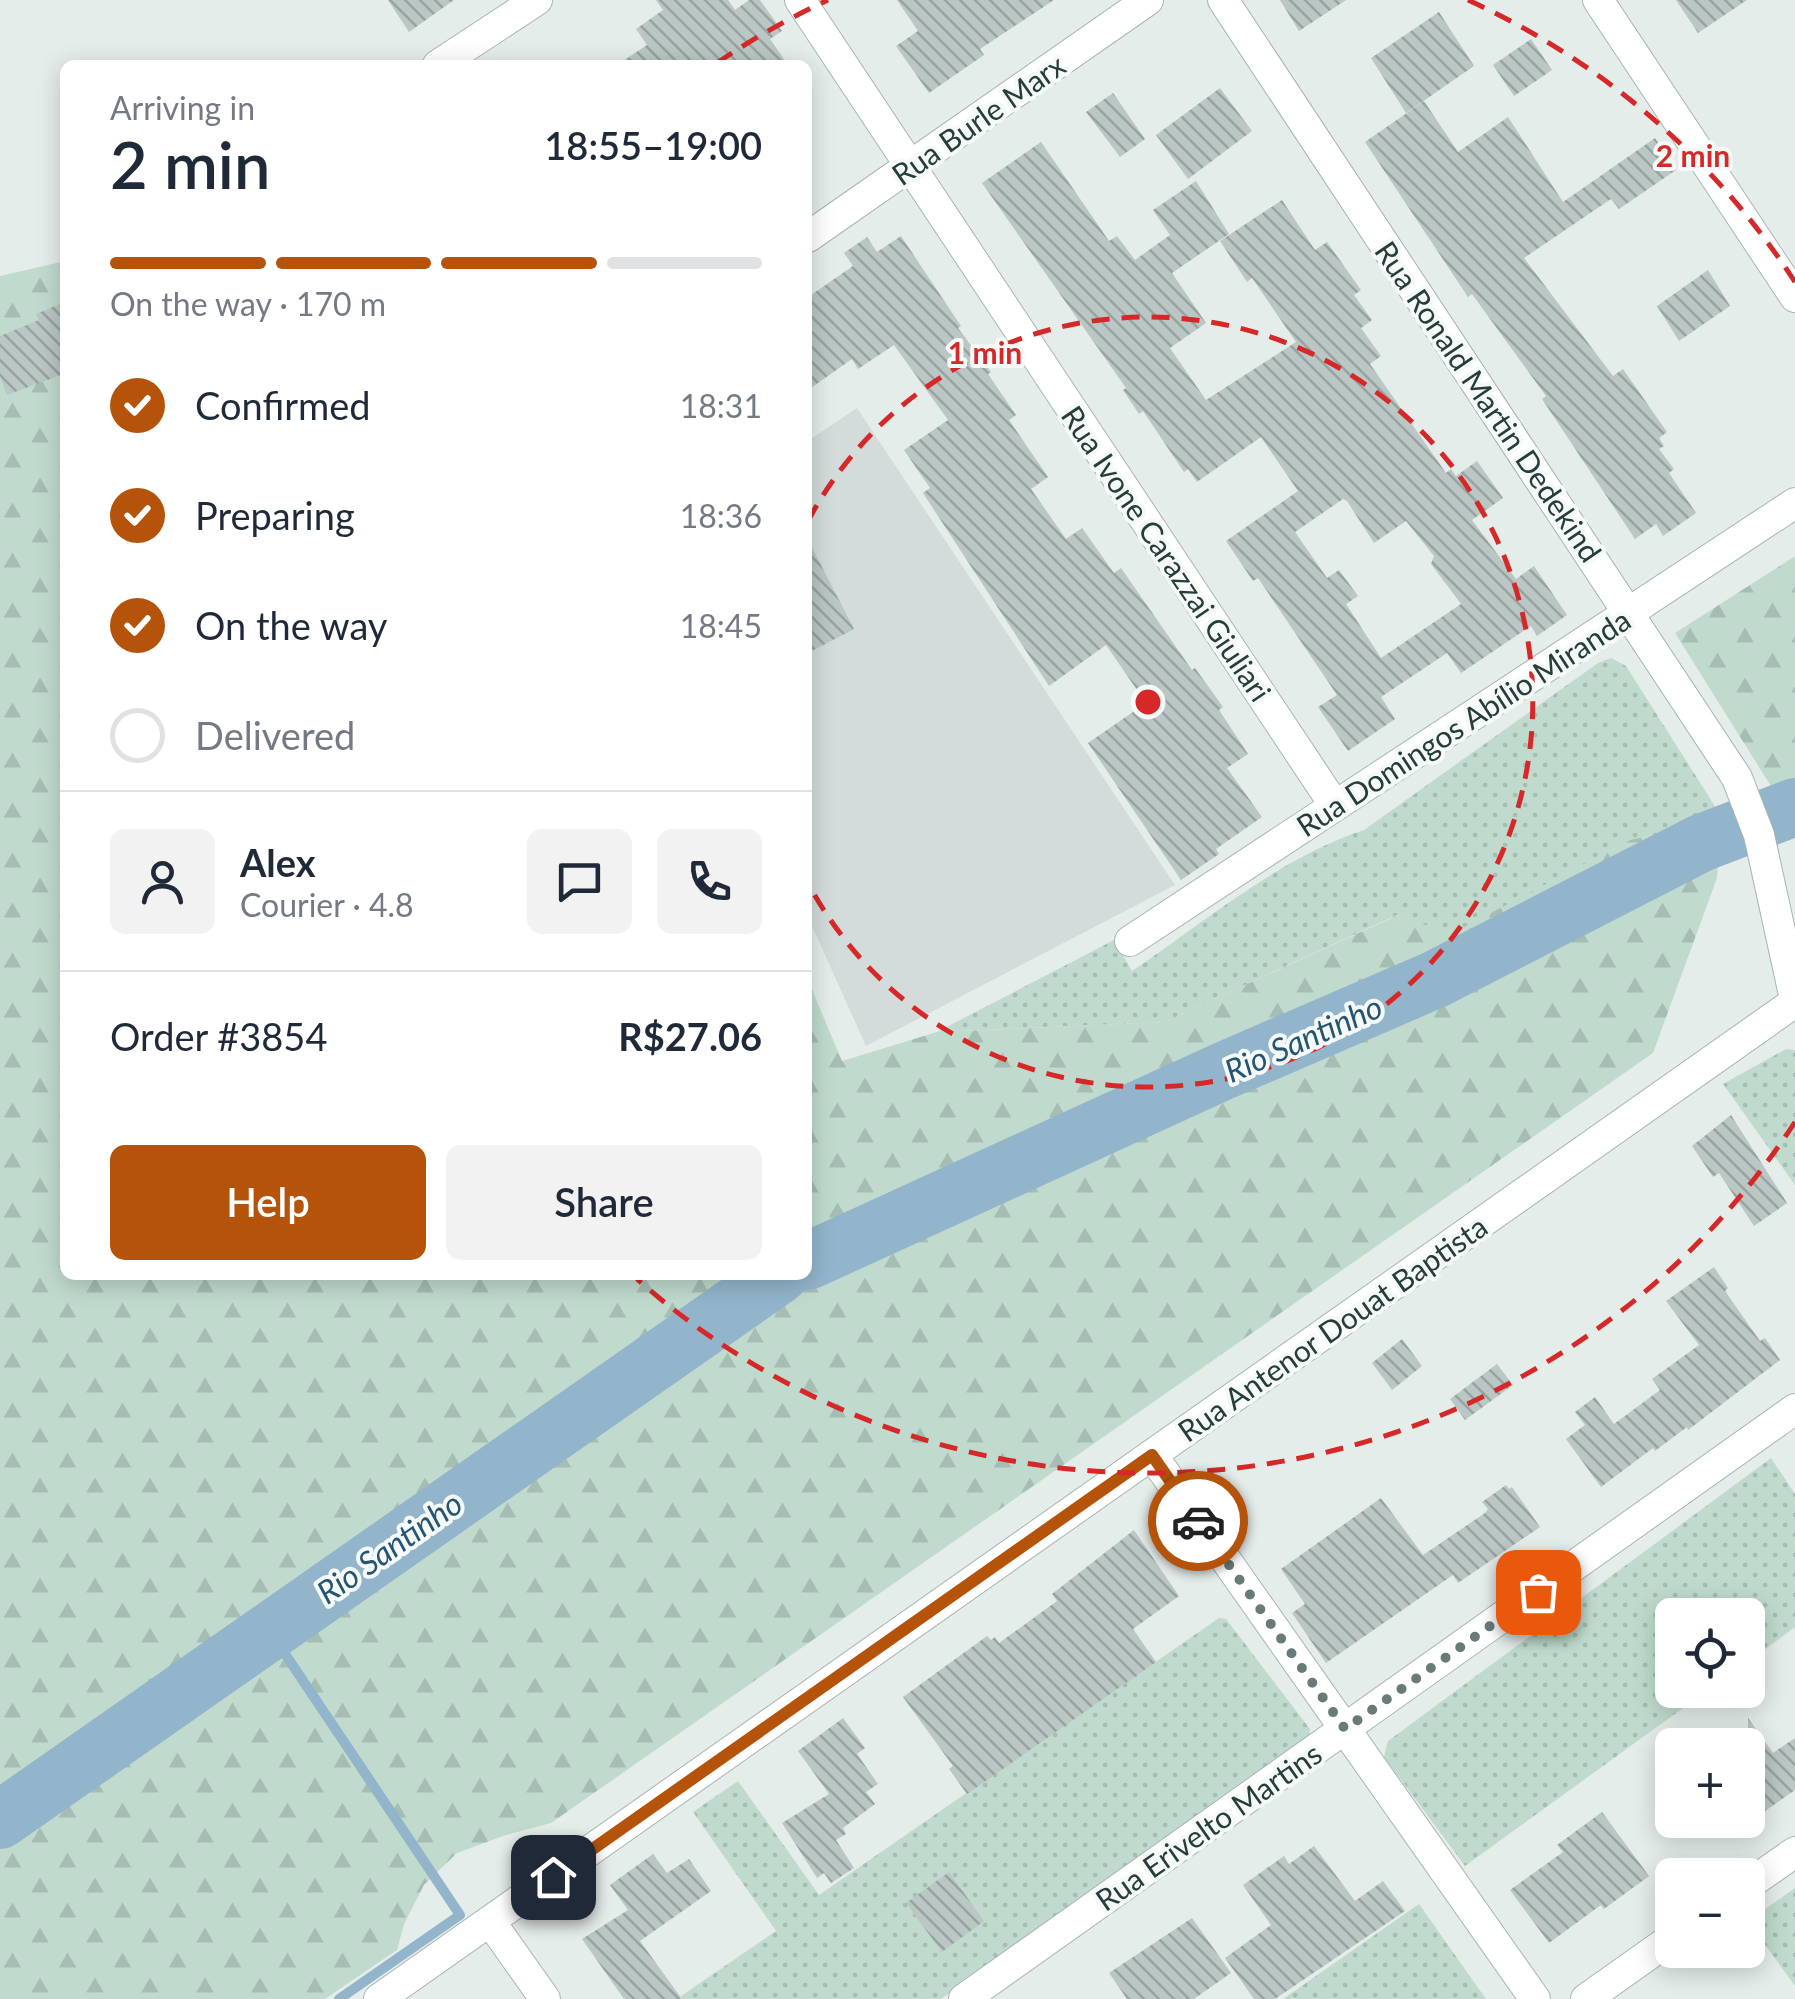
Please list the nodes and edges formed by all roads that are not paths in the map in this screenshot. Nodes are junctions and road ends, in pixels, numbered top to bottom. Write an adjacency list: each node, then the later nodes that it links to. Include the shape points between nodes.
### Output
1 (537, 0): 6 (street)
2 (800, 0): 7 (street, Rua Ivone Carazzai Giuliari)
3 (1148, 0): 7 (street, Rua Burle Marx)
4 (1223, 0): 11 (street, Rua Ronald Martin Dedekind)
5 (1598, 0): 9 (street)
6 (446, 60)
7 (910, 166): 8 (street, Rua Burle Marx); 12 (street, Rua Ivone Carazzai Giuliari)
8 (812, 234)
9 (1795, 296)
10 (1795, 503): 11 (street, Rua Domingos Abílio Miranda)
11 (1629, 612): 12 (street, Rua Domingos Abílio Miranda); 14 (street, Rua Ronald Martin Dedekind, via 1750,804)
12 (1335, 806): 13 (street, Rua Domingos Abílio Miranda)
13 (1130, 941)
14 (1795, 1000): 16 (street, Rua Antenor Douat Baptista)
15 (1795, 1409): 17 (street, Rua Erivelto Martins)
16 (1152, 1455): 17 (street); 20 (street, Rua Antenor Douat Baptista)
17 (1345, 1729): 24 (street, Rua Erivelto Martins); 25 (street)
18 (1795, 1852): 19 (street)
19 (1765, 1873)
20 (490, 1921): 22 (street, Rua Antenor Douat Baptista); 23 (street)
21 (1655, 1950): 26 (street)
22 (379, 1999)
23 (545, 1999)
24 (964, 1999)
25 (1535, 1999)
26 (1586, 1999)

